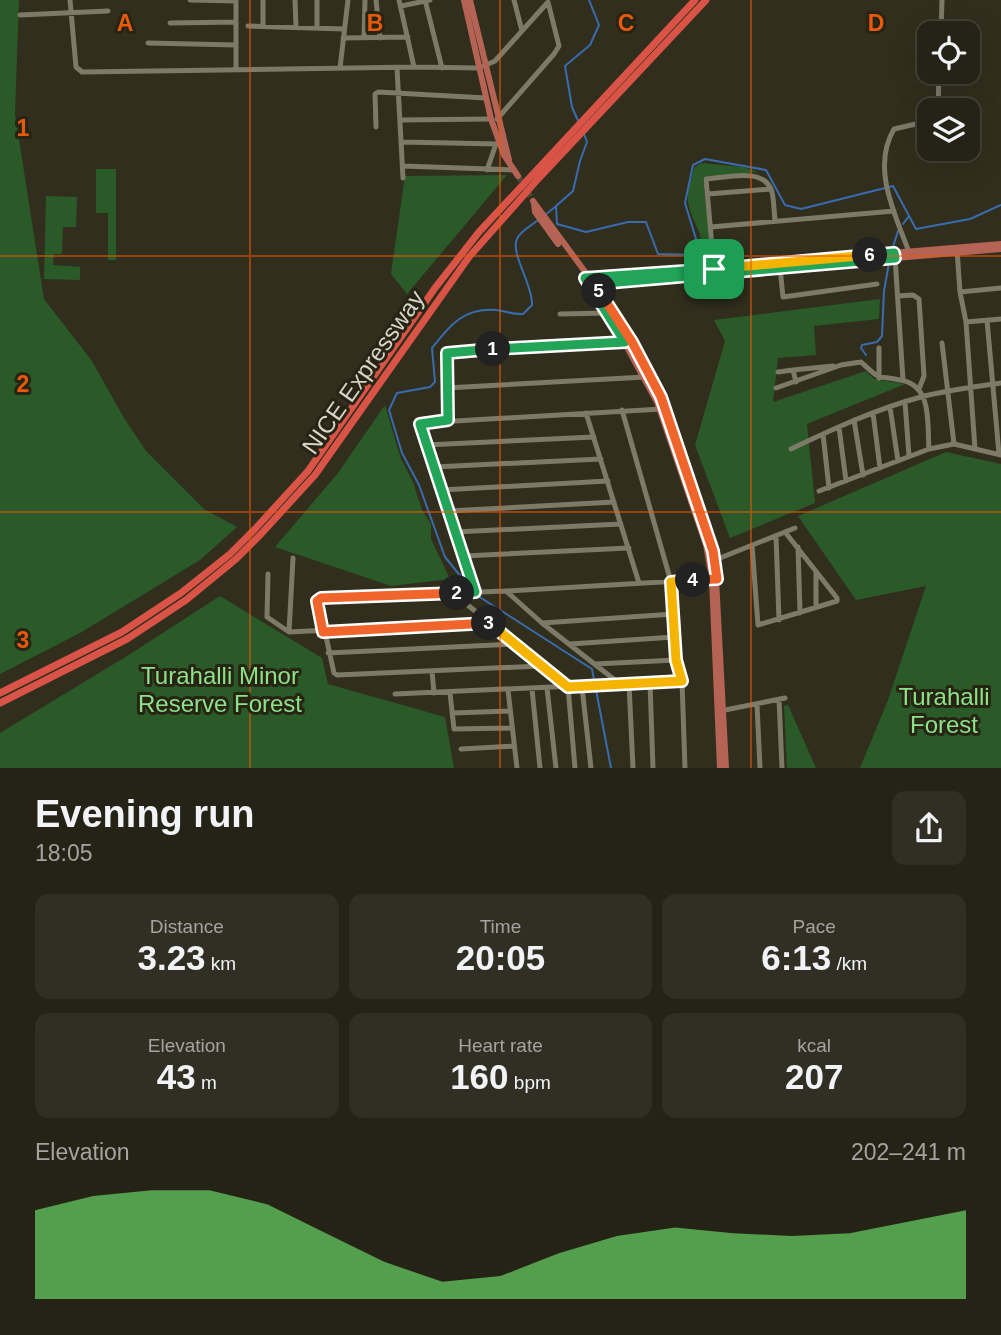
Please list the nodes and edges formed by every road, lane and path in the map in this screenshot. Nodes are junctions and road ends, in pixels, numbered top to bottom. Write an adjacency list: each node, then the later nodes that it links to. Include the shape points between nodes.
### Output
1 (69, 0): 20 (street)
2 (190, 0): 3 (street)
3 (236, 0): 23 (street)
4 (263, 0): 26 (street)
5 (295, 0): 27 (street)
6 (317, 0): 28 (street)
7 (348, 0): 29 (street)
8 (365, 0): 34 (street)
9 (376, 0): 31 (street)
10 (427, 0): 18 (street); 41 (street)
11 (464, 0): 38 (main road)
12 (470, 0): 38 (main road)
13 (514, 0): 30 (street)
14 (695, 0): 47 (highway, NICE Expressway)
15 (706, 0): 47 (highway, NICE Expressway)
16 (942, 0): 22 (street)
17 (548, 1): 30 (street); 45 (street, via 559,46)
18 (400, 3): 32 (street)
19 (108, 11): 20 (street)
20 (71, 14): 21 (street); 42 (street, via 80,71)
21 (20, 15)
22 (941, 21)
23 (236, 22): 24 (street); 36 (street)
24 (170, 23)
25 (248, 26): 26 (street)
26 (263, 26): 27 (street)
27 (296, 27): 28 (street)
28 (317, 28): 29 (street)
29 (344, 29): 33 (street)
30 (522, 31): 38 (street, via 495,61)
31 (380, 37): 32 (street); 34 (street)
32 (408, 37): 37 (street)
33 (343, 38): 34 (street); 39 (street)
34 (364, 38)
35 (148, 43): 36 (street)
36 (236, 45): 42 (street)
37 (414, 67): 40 (street); 41 (street)
38 (482, 67): 41 (street); 44 (main road); 45 (main road)
39 (340, 68): 40 (street); 42 (street)
40 (397, 68): 43 (street)
41 (442, 68)
42 (236, 70)
43 (399, 92): 44 (street); 46 (street); 49 (street, via 375,94)
44 (486, 98): 45 (main road)
45 (494, 119): 46 (street); 51 (main road); 52 (main road)
46 (400, 120): 50 (street)
47 (587, 121): 172 (highway, NICE Expressway, via 576,127 479,232 308,471 255,530 181,593 122,632); 175 (highway, NICE Expressway, via 469,257 315,475 236,559 127,639)
48 (917, 123): 60 (street, via 891,131 885,152 884,172)
49 (376, 127)
50 (401, 142): 51 (street); 53 (street)
51 (498, 144): 52 (main road); 54 (street)
52 (509, 160): 55 (main road)
53 (403, 166): 54 (street); 56 (street)
54 (487, 170): 55 (street)
55 (516, 173)
56 (403, 178)
57 (771, 189): 58 (street); 58 (street, via 756,176 706,179); 61 (street)
58 (708, 194): 62 (street)
59 (537, 211): 70 (main road)
60 (894, 211): 61 (street); 66 (street)
61 (775, 221): 62 (street)
62 (711, 227): 69 (street)
63 (1001, 244): 65 (main road)
64 (1001, 249): 65 (main road)
65 (957, 250): 66 (main road); 67 (main road); 73 (street)
66 (909, 252): 67 (main road)
67 (894, 256): 68 (main road); 69 (main road); 74 (street)
68 (779, 268): 70 (main road); 71 (street, via 783,297)
69 (714, 269): 70 (main road)
70 (590, 281): 75 (main road); 99 (main road, via 632,342)
71 (877, 284)
72 (1001, 288): 73 (street)
73 (960, 292): 79 (street)
74 (898, 296): 88 (street); 94 (street, via 919,299 924,376)
75 (609, 313): 76 (street); 80 (main road)
76 (560, 314)
77 (1001, 319): 78 (street)
78 (987, 320): 79 (street); 90 (street)
79 (966, 322): 91 (street)
80 (625, 342): 86 (main road); 92 (street, via 449,352 445,356)
81 (942, 343): 95 (street)
82 (878, 348): 87 (street)
83 (841, 365): 84 (street); 87 (street, via 861,362); 89 (street)
84 (793, 370): 85 (street); 89 (street)
85 (778, 372)
86 (645, 377): 92 (street); 99 (main road)
87 (879, 378): 88 (street)
88 (903, 380): 94 (street)
89 (796, 382): 93 (street)
90 (998, 383): 91 (street); 113 (street)
91 (971, 387): 95 (street); 112 (street)
92 (446, 388): 103 (street)
93 (776, 388)
94 (919, 389): 96 (street)
95 (949, 392): 96 (street); 108 (street)
96 (925, 396): 97 (street); 111 (street)
97 (905, 402): 98 (street); 114 (street)
98 (890, 407): 102 (street); 116 (street)
99 (662, 409): 100 (street); 137 (main road); 140 (main road)
100 (622, 410): 101 (street); 141 (street)
101 (586, 413): 103 (street); 107 (street)
102 (873, 413): 104 (street); 118 (street)
103 (448, 420): 109 (street, via 421,423)
104 (854, 420): 105 (street); 119 (street)
105 (839, 427): 106 (street); 121 (street)
106 (822, 434): 110 (street); 122 (street)
107 (594, 437): 109 (street); 115 (street)
108 (954, 444): 111 (street); 112 (street)
109 (426, 445): 117 (street)
110 (790, 449)
111 (929, 449): 114 (street)
112 (975, 449): 113 (street)
113 (1000, 455)
114 (909, 456): 116 (street)
115 (601, 459): 117 (street); 120 (street)
116 (898, 461): 118 (street)
117 (433, 467): 123 (street)
118 (880, 468): 119 (street)
119 (863, 475): 121 (street)
120 (608, 481): 123 (street); 125 (street)
121 (846, 481): 122 (street)
122 (829, 488): 124 (street)
123 (441, 490): 126 (street)
124 (819, 491)
125 (614, 502): 126 (street); 127 (street)
126 (448, 511): 130 (street)
127 (621, 524): 130 (street); 134 (street)
128 (795, 528): 129 (street)
129 (785, 532): 131 (street); 133 (street)
130 (456, 533): 135 (street)
131 (776, 536): 132 (street); 149 (street)
132 (752, 545): 137 (street); 149 (street, via 758,625)
133 (798, 547): 138 (street); 147 (street)
134 (629, 548): 135 (street); 142 (street)
135 (464, 556): 143 (street)
136 (293, 558): 152 (street)
137 (715, 560): 140 (main road)
138 (816, 570): 146 (street); 146 (street, via 838,599)
139 (268, 574): 152 (street, via 267,617)
140 (714, 579): 141 (street); 178 (main road)
141 (671, 582): 142 (street); 148 (street)
142 (639, 583): 144 (street)
143 (475, 592): 144 (street); 145 (street)
144 (506, 592): 151 (street)
145 (453, 593): 150 (street); 153 (street, via 321,598 317,601)
146 (816, 607): 147 (street)
147 (800, 613): 149 (street)
148 (674, 614): 151 (street); 154 (street)
149 (779, 620)
150 (487, 622): 153 (street); 156 (street)
151 (541, 622): 155 (street)
152 (289, 632): 153 (street)
153 (323, 632): 157 (street)
154 (674, 637): 155 (street); 158 (street)
155 (570, 644): 159 (street)
156 (514, 645): 157 (street); 160 (street)
157 (328, 653): 161 (street, via 337,675)
158 (676, 660): 159 (street); 162 (street)
159 (595, 664): 164 (street)
160 (541, 666): 161 (street); 166 (street)
161 (432, 671): 171 (street)
162 (682, 681): 163 (street); 190 (street)
163 (650, 683): 165 (street); 189 (street)
164 (620, 684): 165 (street); 167 (street)
165 (629, 684): 188 (street)
166 (568, 687): 167 (street); 168 (street); 186 (street)
167 (582, 687): 187 (street)
168 (547, 688): 169 (street); 185 (street)
169 (532, 689): 170 (street); 184 (street)
170 (508, 690): 173 (street); 177 (street)
171 (434, 692): 173 (street); 174 (street)
172 (0, 693)
173 (450, 693): 179 (street)
174 (395, 694)
175 (0, 703)
176 (757, 704): 178 (street); 193 (street); 194 (street, via 782,698)
177 (510, 711): 179 (street); 180 (street)
178 (721, 711): 191 (main road); 192 (main road)
179 (452, 713): 180 (street, via 454,729)
180 (512, 728): 181 (street)
181 (514, 746): 182 (street); 183 (street)
182 (461, 749)
183 (517, 768)
184 (540, 768)
185 (556, 768)
186 (575, 768)
187 (591, 768)
188 (633, 768)
189 (653, 768)
190 (685, 768)
191 (720, 768)
192 (726, 768)
193 (760, 768)
194 (782, 768)

